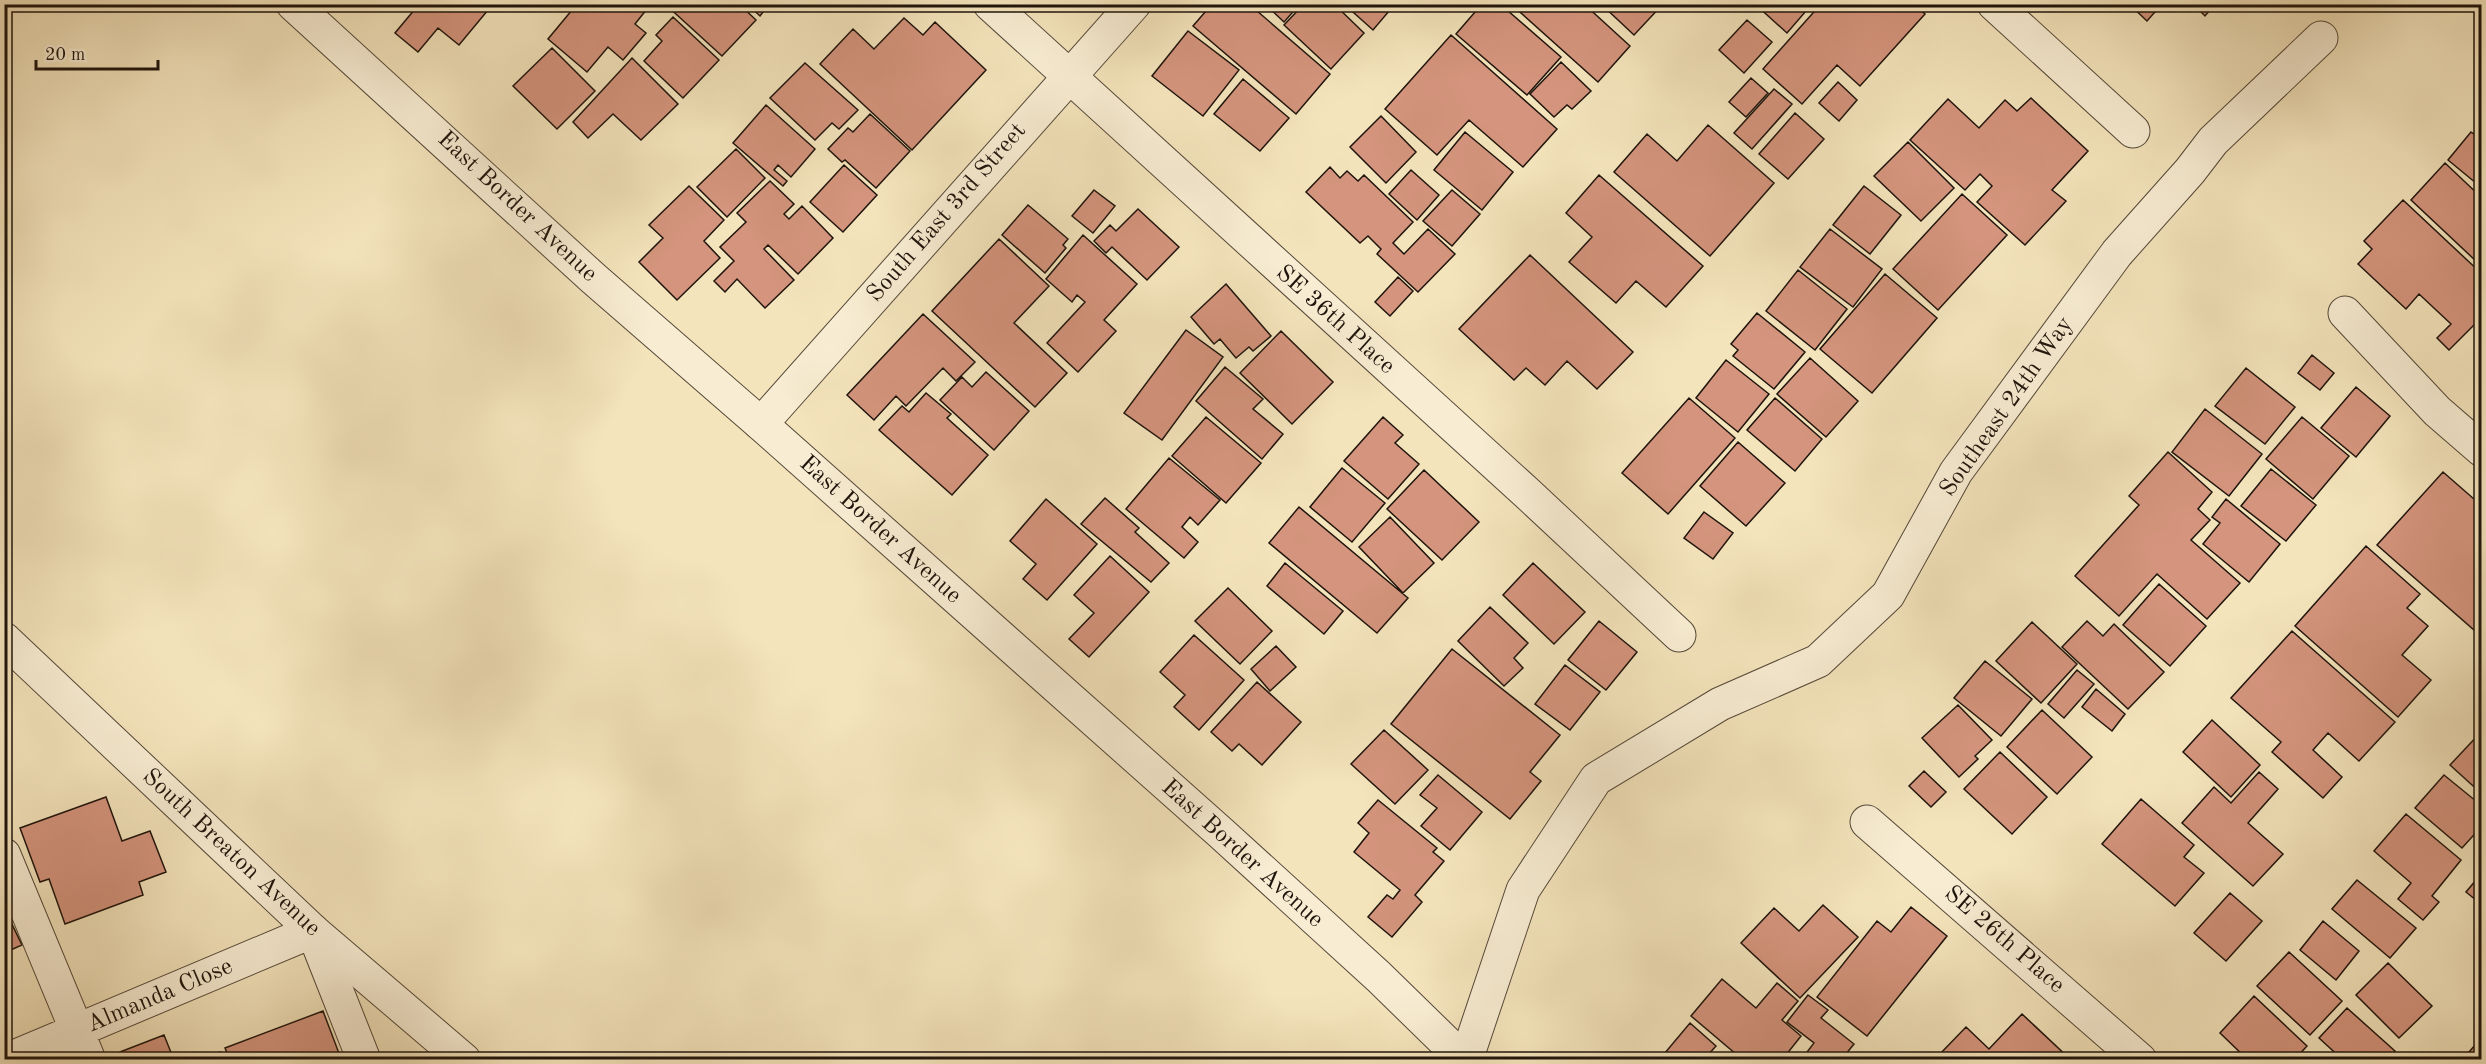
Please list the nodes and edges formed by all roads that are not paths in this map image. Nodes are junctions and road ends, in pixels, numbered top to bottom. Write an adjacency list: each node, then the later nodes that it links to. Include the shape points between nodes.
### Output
1 (293, 4): 9 (street, East Border Avenue, via 592,278)
2 (990, 4): 6 (street, SE 36th Place)
3 (1134, 4): 6 (street, South East 3rd Street)
4 (1994, 4): 7 (street)
5 (2321, 38): 20 (street, Southeast 24th Way, via 2213,141 2117,253 1956,472 1888,595 1818,660 1720,704 1596,779 1523,890)
6 (1068, 76): 9 (street, South East 3rd Street); 11 (street, SE 36th Place)
7 (2133, 131)
8 (2345, 313): 10 (street, via 2437,411)
9 (761, 423): 20 (street, East Border Avenue, via 1221,833)
10 (2481, 450)
11 (1679, 635)
12 (4, 639): 15 (street, South Breaton Avenue)
13 (1868, 822): 21 (street, SE 26th Place)
14 (4, 855): 16 (street)
15 (313, 931): 16 (street, Almanda Close); 18 (street); 19 (street, South Breaton Avenue)
16 (83, 1045): 17 (street, Almanda Close)
17 (6, 1059)
18 (364, 1059)
19 (464, 1059)
20 (1465, 1059)
21 (2140, 1059)

